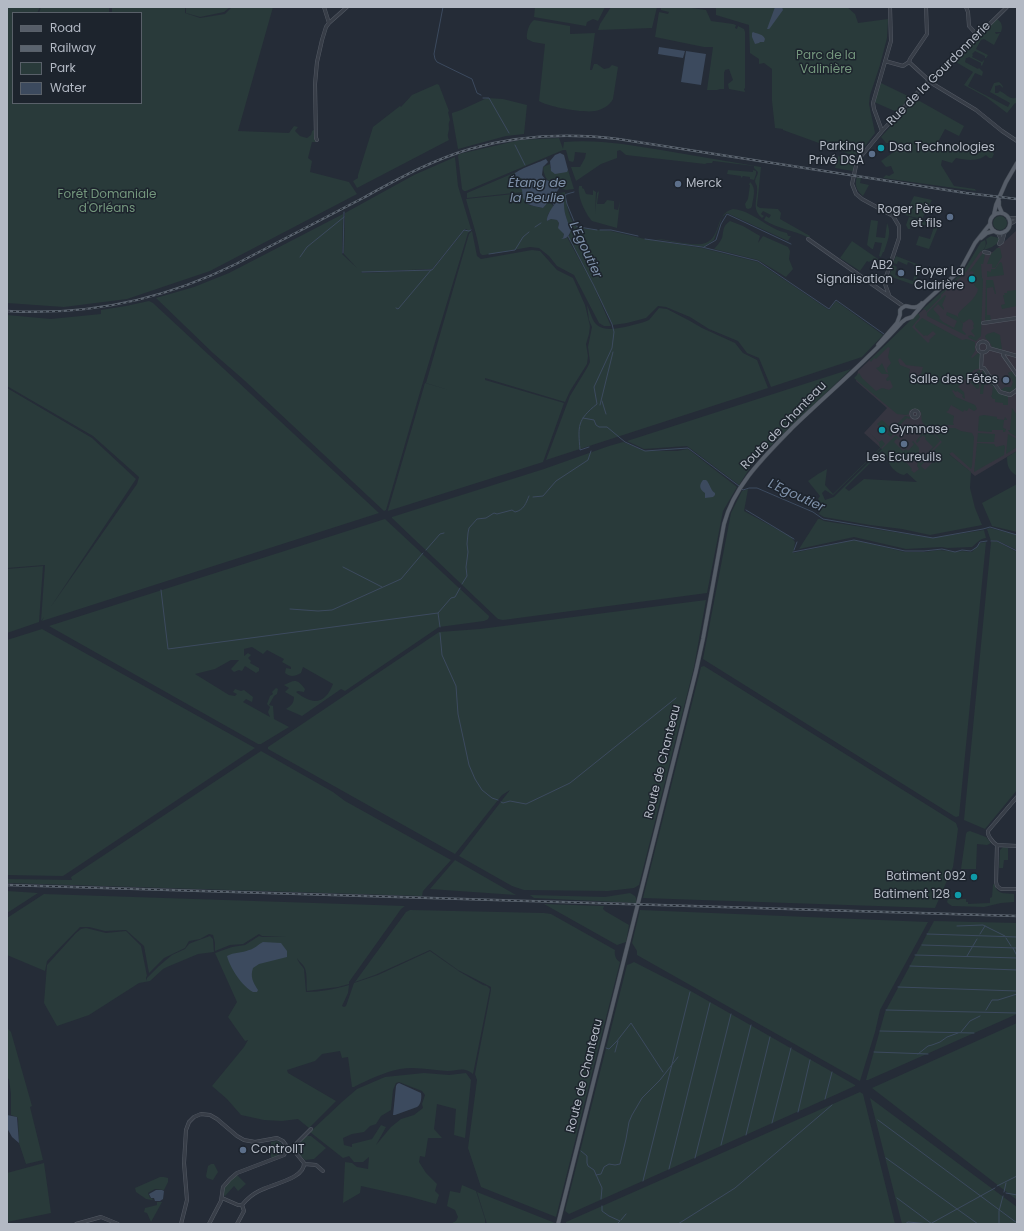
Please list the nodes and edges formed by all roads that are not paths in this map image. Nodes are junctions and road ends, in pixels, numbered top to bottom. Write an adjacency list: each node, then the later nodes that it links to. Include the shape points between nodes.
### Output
1 (324, 7): 7 (street)
2 (347, 7): 7 (street)
3 (890, 7): 9 (street, via 891,41)
4 (926, 7): 10 (street, via 927,34)
5 (966, 7): 8 (street, via 969,26)
6 (1007, 7): 8 (street, Rue de la Gourdonnerie)
7 (329, 23): 13 (street, via 323,34 317,62)
8 (978, 36): 11 (street, Rue de la Gourdonnerie)
9 (885, 61): 10 (street, via 904,66); 12 (street, via 873,103)
10 (909, 62): 11 (street)
11 (928, 81): 12 (street, Rue de la Gourdonnerie); 14 (street, via 976,110)
12 (882, 131): 29 (street, Rue de la Gourdonnerie, via 856,161 852,184 856,194 893,216 899,226 899,238 885,280)
13 (317, 140)
14 (1017, 141)
15 (1017, 163): 16 (main road)
16 (999, 198): 17 (main road); 18 (main road)
17 (1002, 213): 18 (main road); 19 (main road)
18 (994, 214): 21 (main road)
19 (1008, 218): 20 (street); 22 (main road)
20 (1017, 219): 22 (street)
21 (990, 224): 23 (main road); 26 (main road, Route de Chanteau)
22 (1010, 224): 24 (main road)
23 (996, 232): 24 (main road); 24 (street, via 1001,239 999,244); 26 (main road, Route de Chanteau, via 989,232 982,237)
24 (1005, 232)
25 (808, 239): 29 (street)
26 (971, 252): 30 (main road, Route de Chanteau, via 957,273)
27 (984, 252): 28 (street)
28 (989, 253)
29 (890, 296): 31 (street); 33 (street)
30 (925, 302): 32 (main road, Route de Chanteau); 34 (main road, Route de Chanteau)
31 (903, 306): 32 (main road, Route de Chanteau); 33 (main road)
32 (910, 307): 34 (main road)
33 (900, 311): 35 (main road)
34 (913, 315): 37 (main road, Route de Chanteau)
35 (900, 316): 37 (main road); 42 (main road, Route de Chanteau)
36 (1017, 318): 38 (street)
37 (906, 319): 42 (main road, Route de Chanteau)
38 (983, 323)
39 (988, 348): 40 (street); 40 (street, via 986,342 980,342 977,348); 41 (street)
40 (982, 352): 45 (street, via 981,368 984,368 1000,392 1010,394)
41 (1004, 352): 43 (street); 44 (street, via 1003,355)
42 (872, 353): 62 (main road, Route de Chanteau, via 759,462 731,504 696,671)
43 (1017, 356)
44 (1017, 375)
45 (1017, 390)
46 (1017, 797): 47 (street, via 988,831 988,835)
47 (997, 845): 48 (street); 49 (street, via 996,882 1003,890)
48 (1017, 846)
49 (1017, 889)
50 (311, 1129): 51 (street)
51 (290, 1148): 52 (street); 54 (street, via 284,1155 235,1174 223,1187); 59 (street, via 277,1138 255,1142 244,1140 210,1115 201,1114 194,1117 186,1130 184,1163 187,1200)
52 (304, 1164): 53 (street, via 316,1164); 55 (street, via 304,1168 296,1175 259,1191)
53 (323, 1171)
54 (222, 1198): 55 (street); 60 (street)
55 (242, 1205): 61 (street, via 244,1211)
56 (83, 1223): 57 (street); 58 (street, via 101,1217)
57 (76, 1224)
58 (118, 1224)
59 (182, 1224)
60 (209, 1224)
61 (237, 1224)
62 (558, 1224)

